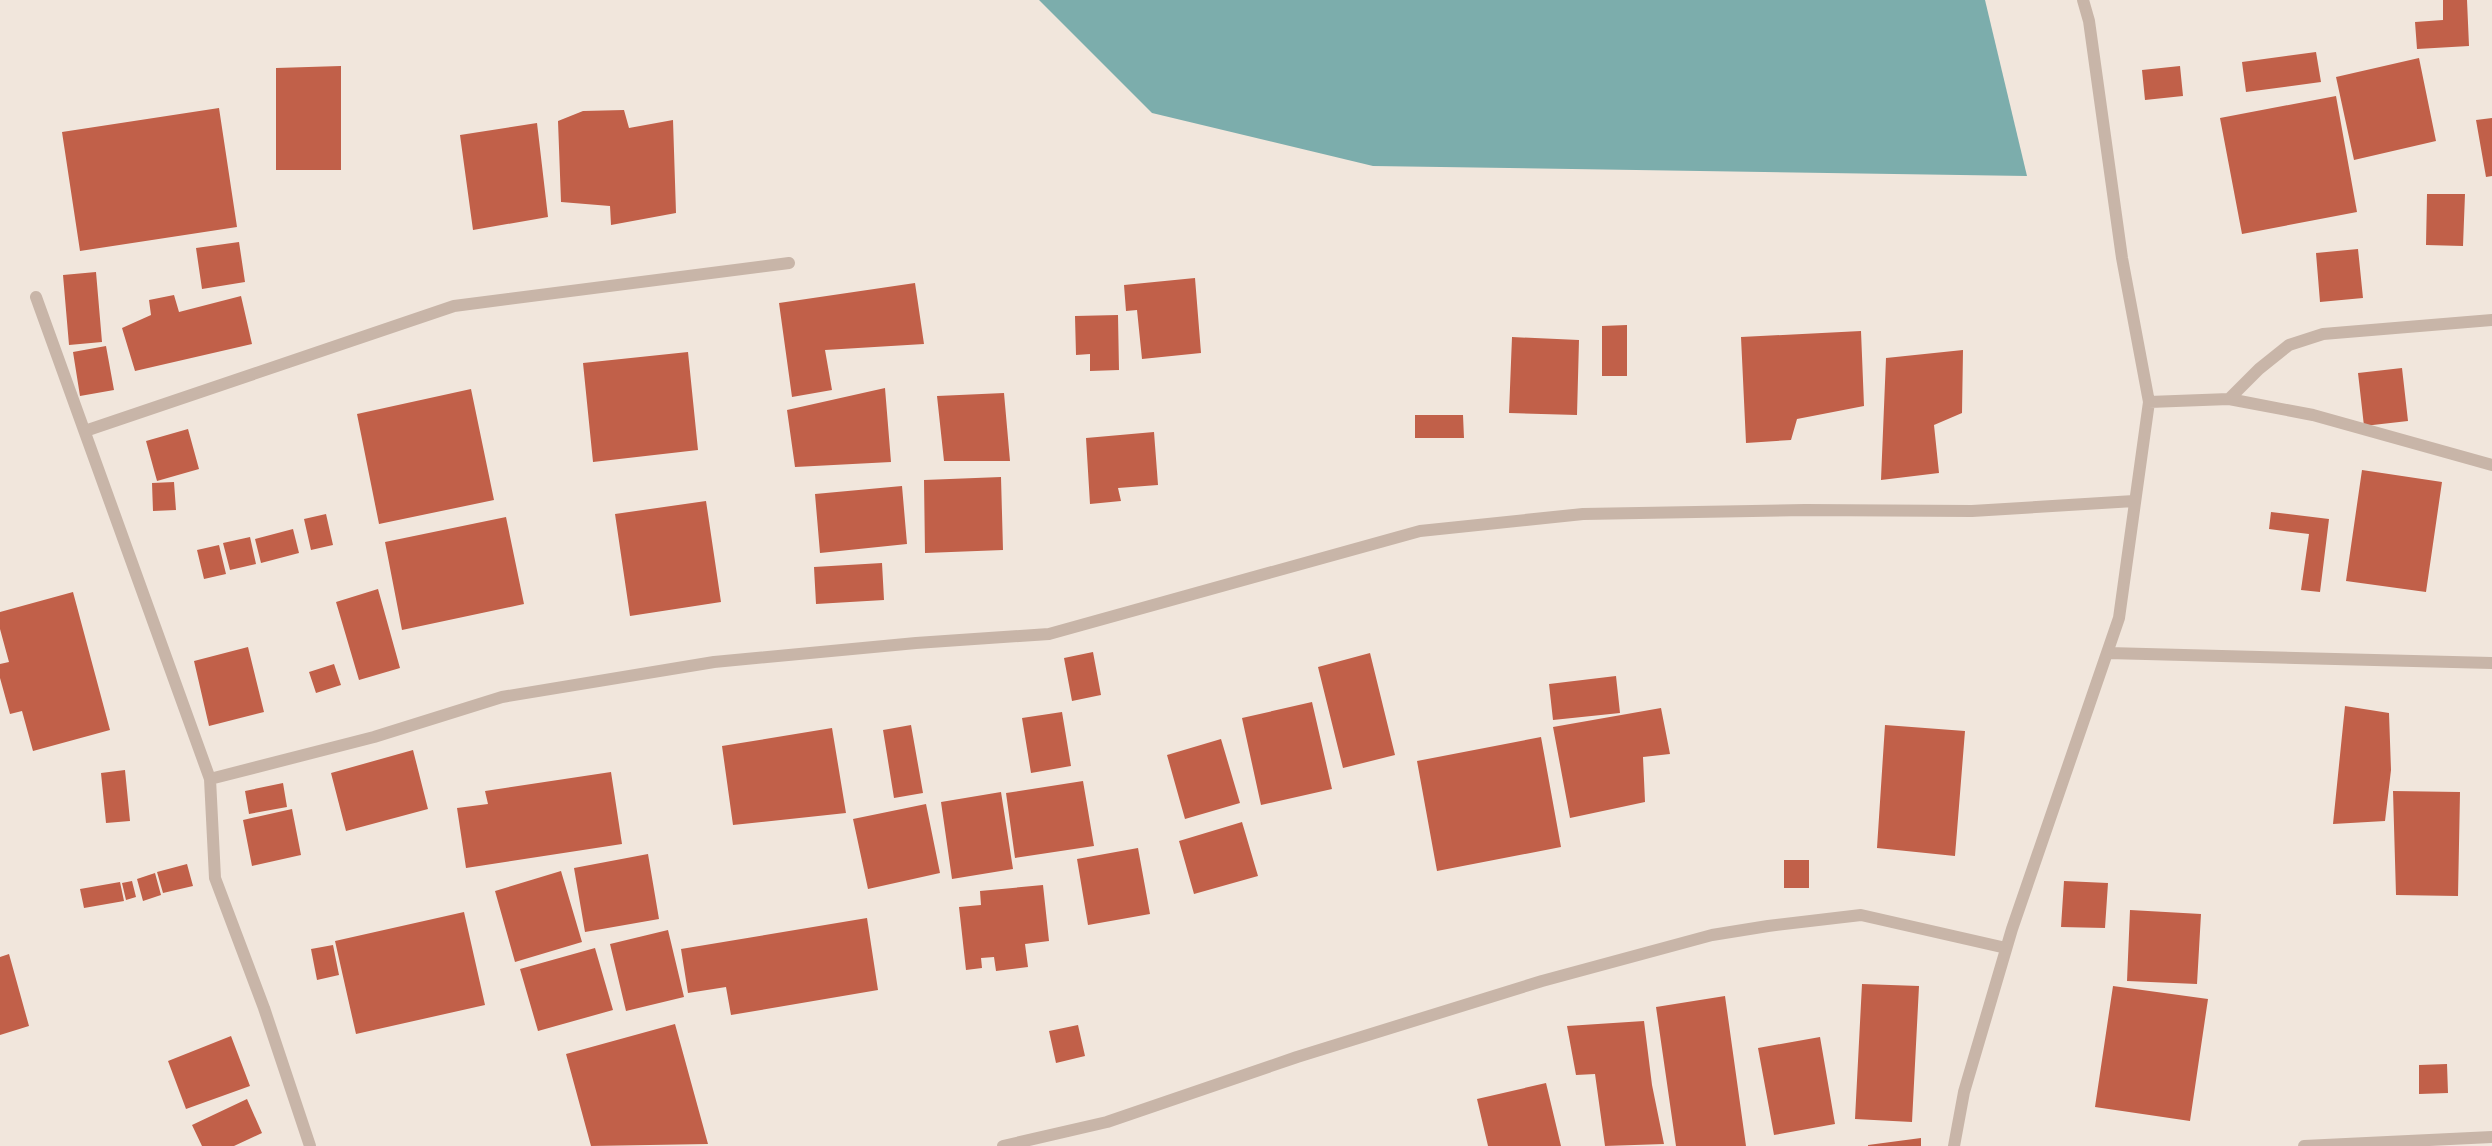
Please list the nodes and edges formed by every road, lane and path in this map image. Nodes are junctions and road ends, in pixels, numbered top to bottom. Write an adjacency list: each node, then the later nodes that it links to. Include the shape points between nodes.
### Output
1 (2084, 0): 6 (street, via 2122,258)
2 (789, 263): 7 (street, via 454,306)
3 (36, 297): 7 (street)
4 (2492, 320): 5 (street, via 2323,334 2289,345)
5 (2229, 399): 6 (street); 8 (street, via 2313,415)
6 (2149, 402): 9 (street)
7 (85, 431): 12 (street)
8 (2492, 465)
9 (2134, 501): 10 (street, via 2120,618); 12 (street, via 1972,511 1584,514 1420,531 1049,634 916,642 714,662 502,697 374,737)
10 (2108, 653): 11 (street); 13 (street)
11 (2492, 663)
12 (210, 779): 15 (street, via 214,878 264,1008)
13 (2006, 948): 16 (street, via 1861,915 1712,935 1532,984 1297,1057 1106,1122); 17 (street, via 1964,1092)
14 (2492, 1136): 18 (street)
15 (310, 1146)
16 (1003, 1146)
17 (1954, 1146)
18 (2304, 1146)

